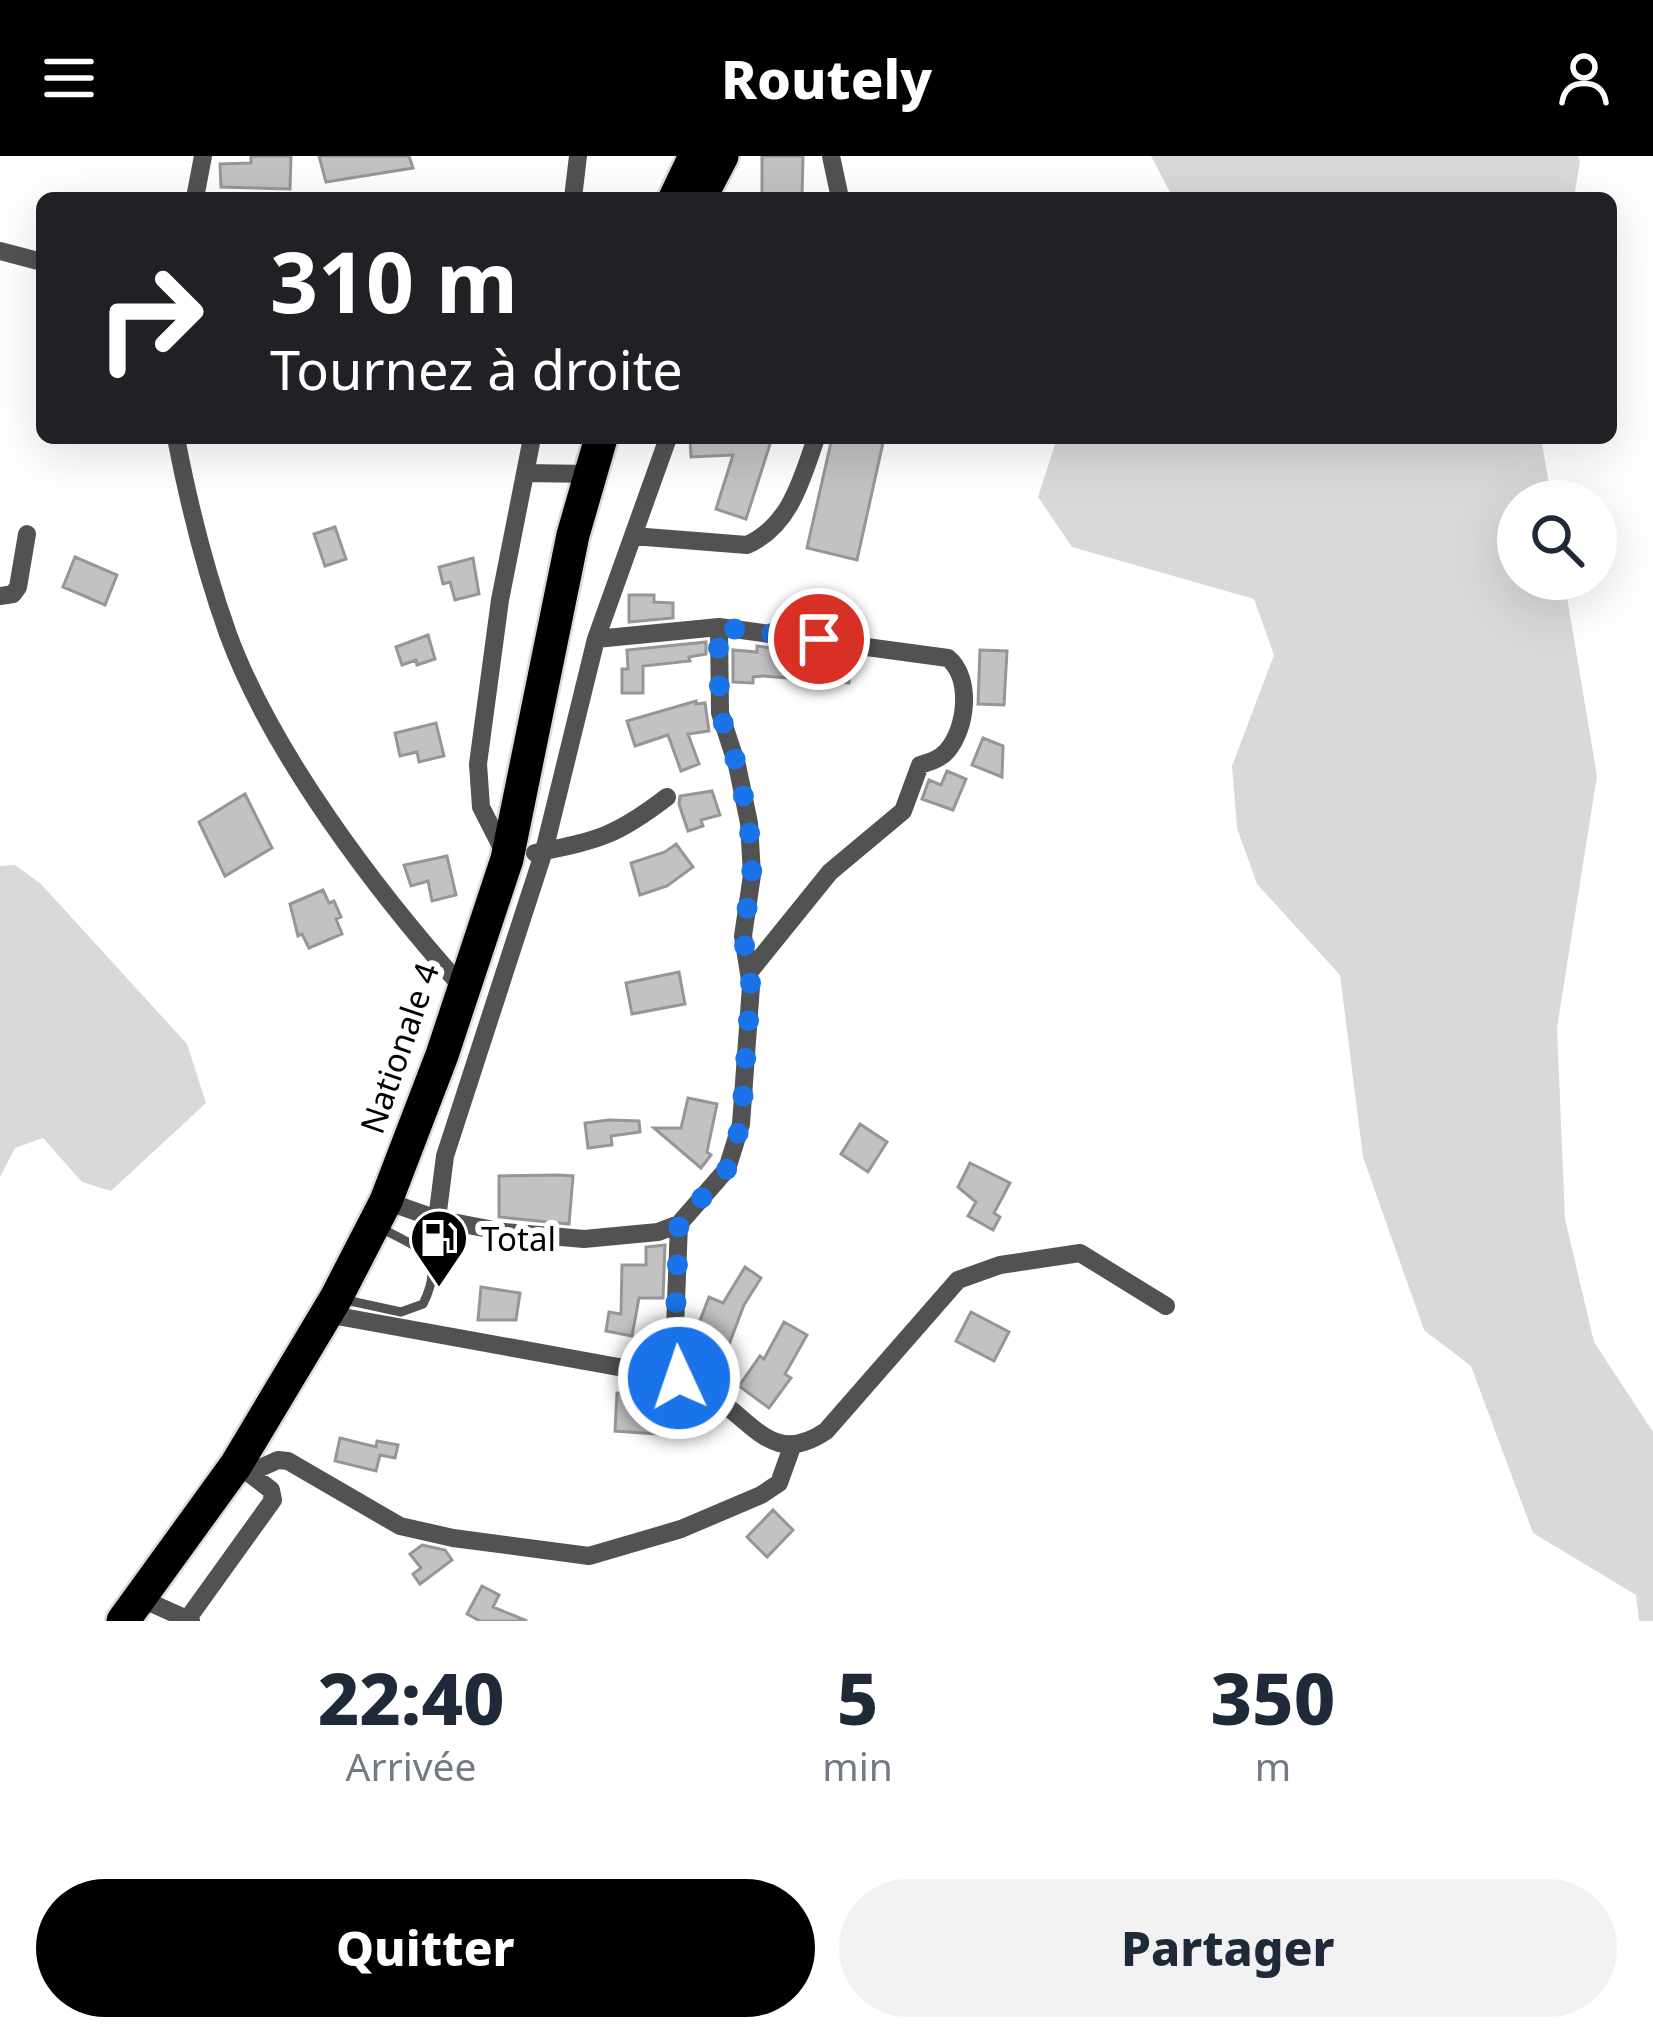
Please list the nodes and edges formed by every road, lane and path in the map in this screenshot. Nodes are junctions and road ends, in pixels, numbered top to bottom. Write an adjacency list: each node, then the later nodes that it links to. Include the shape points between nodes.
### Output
1 (202, 156): 6 (street)
2 (578, 156): 7 (street)
3 (695, 156): 8 (highway)
4 (722, 156): 9 (highway)
5 (831, 156): 10 (street)
6 (196, 192)
7 (574, 192)
8 (678, 192)
9 (703, 192)
10 (839, 192)
11 (0, 251): 12 (street)
12 (36, 260)
13 (177, 444): 29 (street, via 229,637 263,710 398,915)
14 (531, 444): 18 (street)
15 (600, 444): 19 (highway, Nationale 4)
16 (666, 444): 21 (street)
17 (814, 444): 21 (street, via 795,500 761,539 746,545)
18 (525, 473): 19 (street); 27 (street, via 478,764 481,807)
19 (591, 474): 27 (highway, Nationale 4)
20 (27, 534): 22 (street, via 18,587)
21 (633, 536): 24 (street)
22 (0, 596)
23 (718, 627): 24 (street); 28 (street, via 720,713 749,823 743,936); 28 (street, via 948,658 964,678 962,719 949,750 920,765 904,811 830,872)
24 (596, 639): 26 (street)
25 (667, 797): 26 (street, via 603,839)
26 (544, 851): 27 (street); 31 (street, via 445,1156)
27 (507, 859): 29 (highway, Nationale 4)
28 (750, 971): 32 (street, via 741,1124 727,1169)
29 (462, 987): 30 (highway, Nationale 4)
30 (380, 1212): 31 (street); 33 (highway, Nationale 4); 33 (lane, via 424,1251 435,1280 423,1304 401,1312)
31 (437, 1219): 32 (street, via 584,1239)
32 (679, 1224): 35 (street)
33 (331, 1306): 35 (street); 37 (highway, Nationale 4)
34 (1166, 1306): 36 (street, via 1079,1253 984,1270 958,1280 826,1431)
35 (679, 1378): 36 (street, via 757,1433)
36 (794, 1444): 37 (street, via 779,1484 761,1495 590,1556 400,1526 288,1461)
37 (242, 1469): 38 (highway, Nationale 4); 39 (street, via 273,1500)
38 (132, 1610): 39 (street)
39 (188, 1620)

